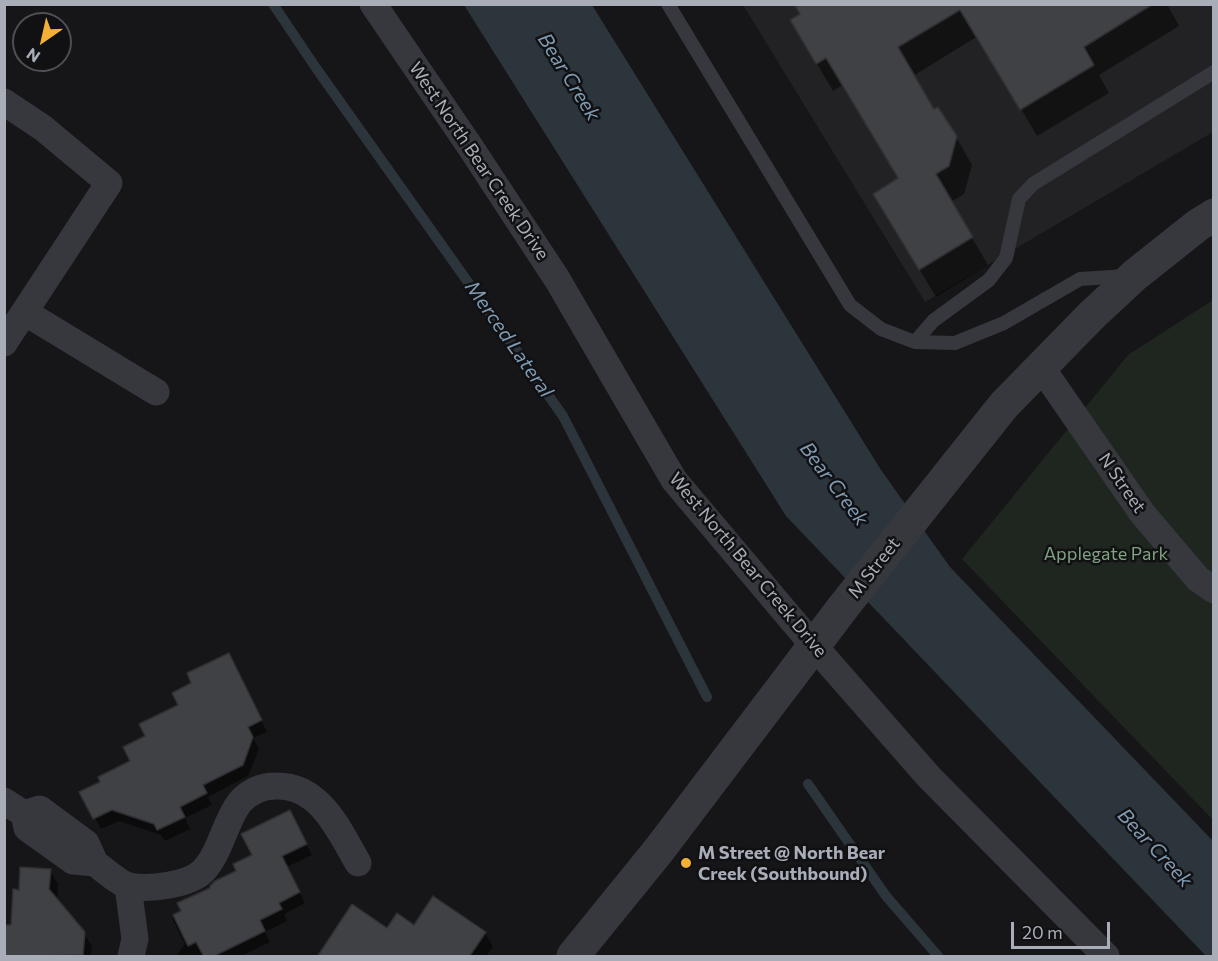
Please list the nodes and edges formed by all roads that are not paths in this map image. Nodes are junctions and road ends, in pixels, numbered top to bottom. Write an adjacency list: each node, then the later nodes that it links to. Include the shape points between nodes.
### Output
1 (373, 4): 13 (street, West North Bear Creek Drive, via 557,279 674,480)
2 (668, 4): 8 (lane, via 850,305 881,329)
3 (1214, 72): 8 (lane, via 1033,184 1019,199 1006,258 989,280 933,321)
4 (4, 102): 7 (street, via 43,128 109,183)
5 (1214, 215): 6 (street, M Street)
6 (1135, 275): 8 (lane, via 1080,279 1004,322 955,343); 10 (street, M Street)
7 (26, 313): 9 (street); 11 (street)
8 (915, 342)
9 (4, 343)
10 (1041, 367): 12 (street, N Street, via 1142,513 1198,579); 13 (street, M Street, via 960,459)
11 (156, 392)
12 (1214, 590)
13 (814, 646): 18 (street, M Street); 19 (street, West North Bear Creek Drive, via 929,777)
14 (14, 807): 16 (street, via 27,828 63,855 74,861 95,863)
15 (358, 862): 16 (street, via 319,802 288,786 267,786 239,803 203,871 186,882)
16 (128, 886): 17 (street, via 135,939)
17 (131, 957)
18 (573, 957)
19 (1106, 957)

